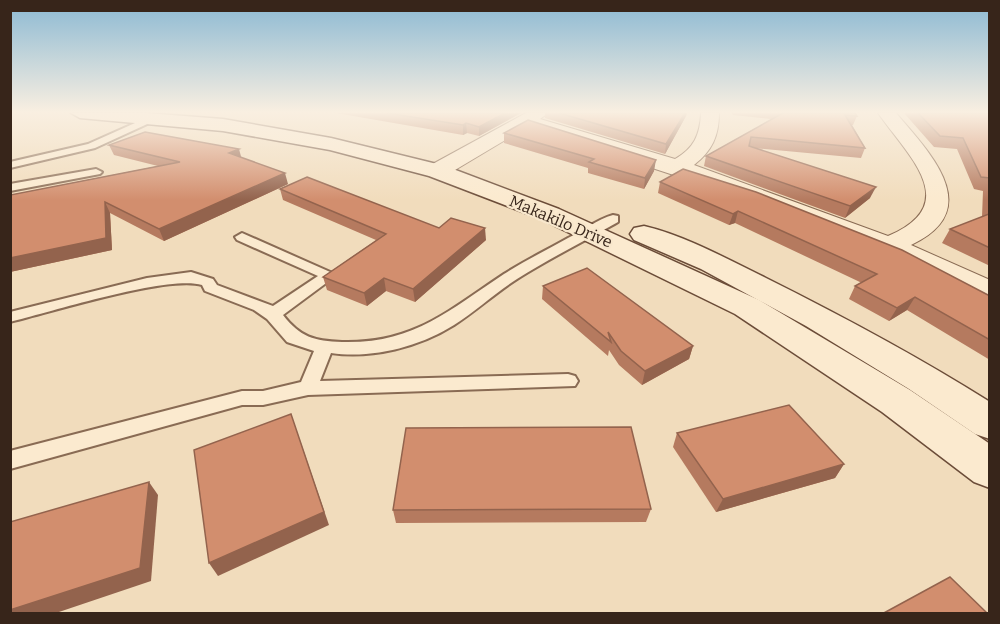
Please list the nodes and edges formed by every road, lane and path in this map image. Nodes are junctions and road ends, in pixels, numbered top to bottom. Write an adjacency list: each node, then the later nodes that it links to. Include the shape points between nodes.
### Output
1 (100, 142): 8 (lane)
2 (323, 142): 9 (main road, Makakilo Drive)
3 (368, 142): 9 (main road, Makakilo Drive)
4 (488, 142): 9 (street)
5 (607, 142): 10 (street)
6 (706, 142): 10 (street, via 700,152)
7 (909, 142): 15 (street, via 930,170 938,192 933,215 925,226)
8 (10, 165)
9 (446, 166): 13 (main road, Makakilo Drive)
10 (679, 166): 15 (street)
11 (96, 172): 12 (lane)
12 (10, 188)
13 (602, 226): 19 (lane, via 520,271 425,333 368,347); 22 (main road, Makakilo Drive, via 708,261 783,299 927,380); 24 (main road, Makakilo Drive, via 747,307 896,401)
14 (242, 237): 17 (lane, via 329,275)
15 (887, 246): 16 (street)
16 (990, 292)
17 (273, 314): 18 (lane, via 191,277 147,283); 19 (lane, via 288,336)
18 (10, 317)
19 (324, 347): 21 (lane)
20 (568, 381): 21 (lane)
21 (308, 388): 23 (lane, via 263,399 242,398)
22 (990, 423)
23 (10, 460)
24 (990, 469)

